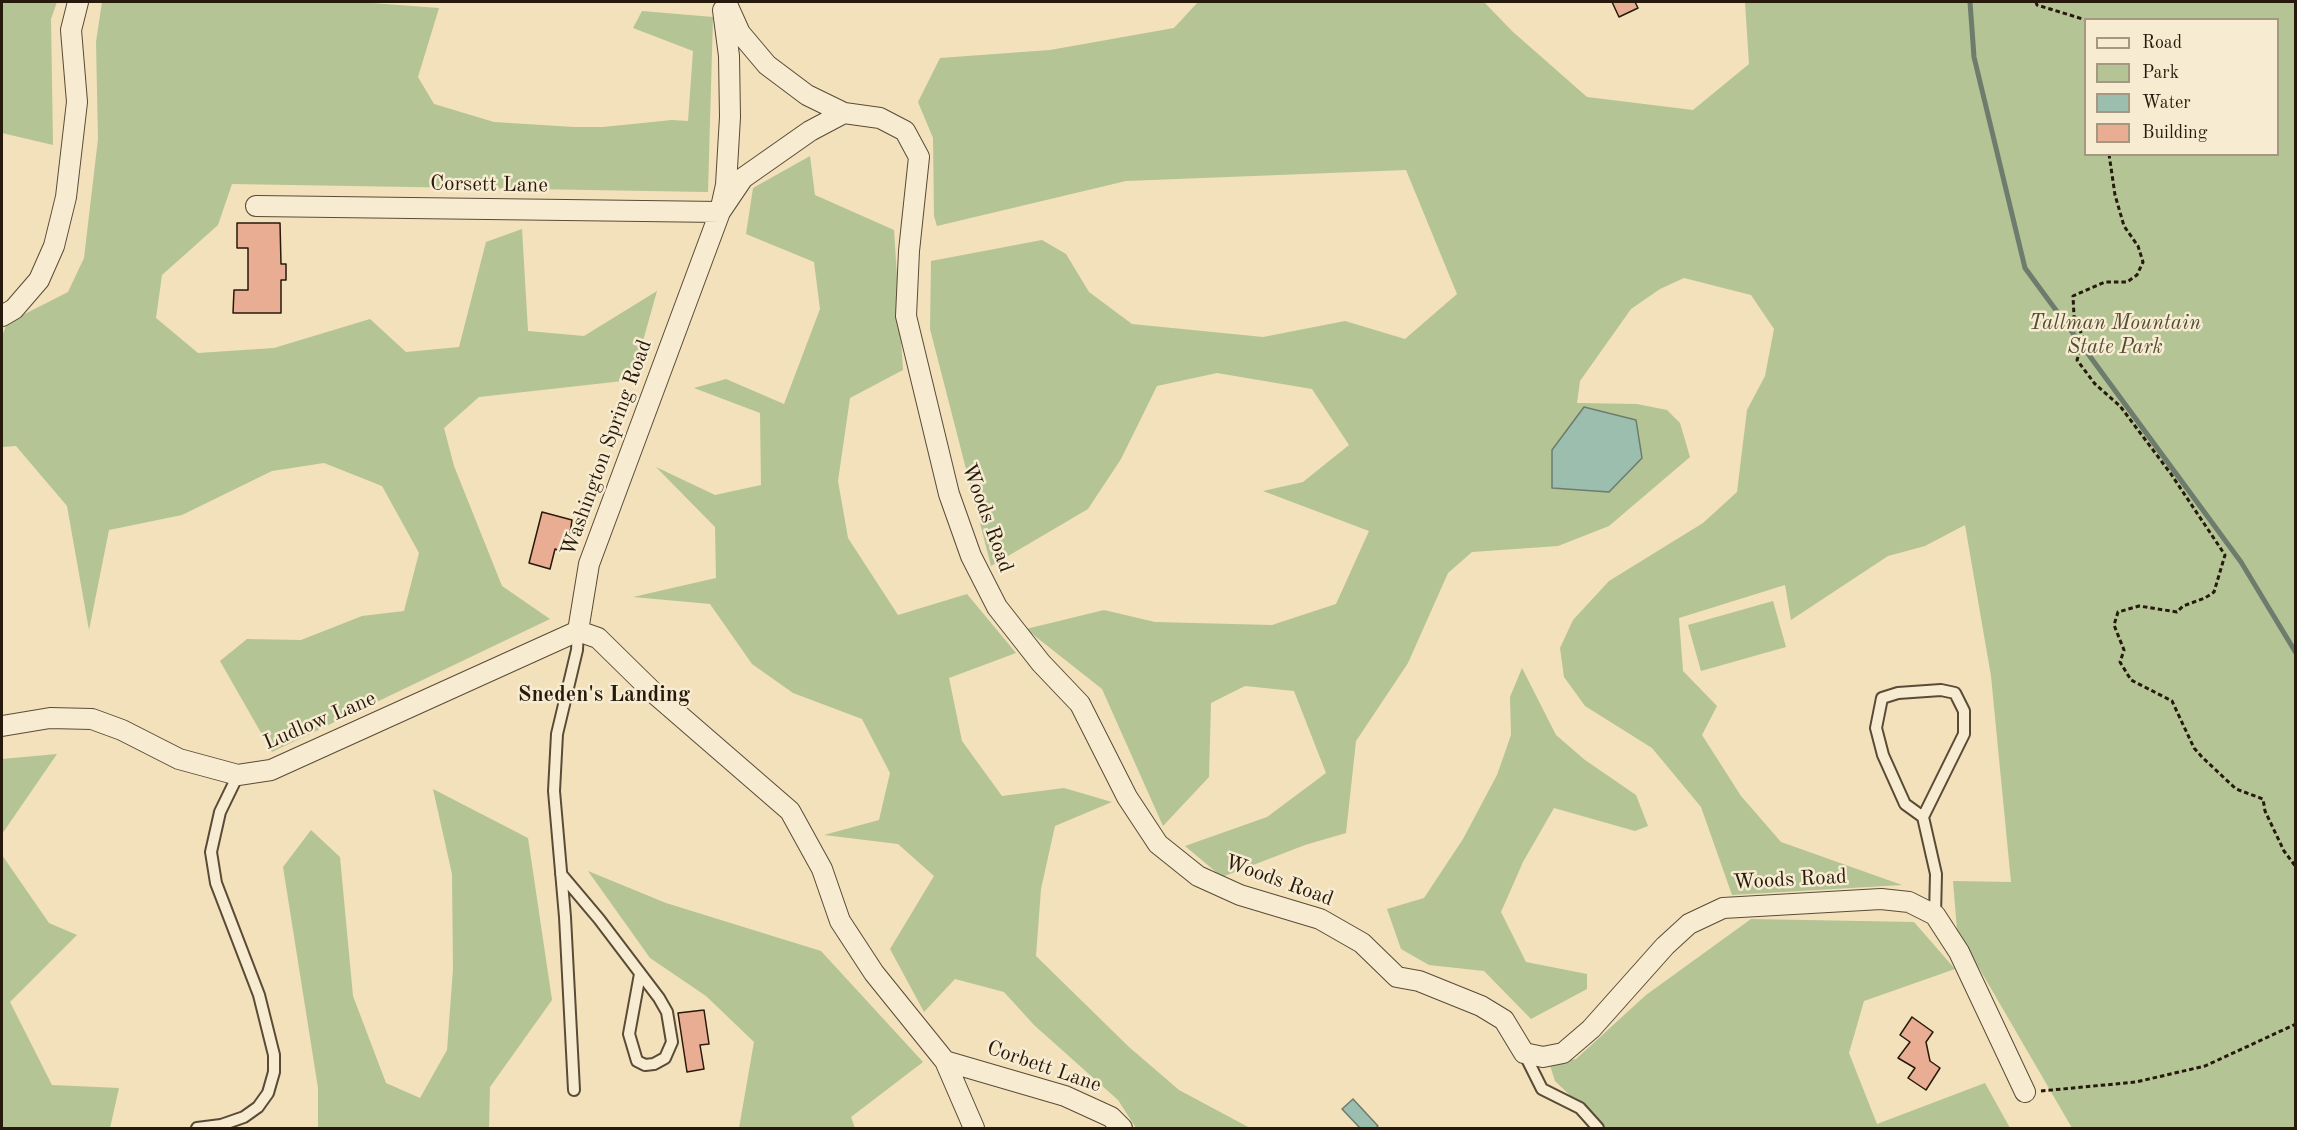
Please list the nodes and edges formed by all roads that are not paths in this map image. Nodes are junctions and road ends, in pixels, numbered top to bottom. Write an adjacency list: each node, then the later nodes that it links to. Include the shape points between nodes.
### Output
1 (78, 2): 6 (street, via 71,30 77,102 66,197 54,246 39,280 14,309)
2 (724, 2): 3 (street, Woods Road, via 740,33 767,65 807,95); 5 (street, Washington Spring Road, via 730,117 726,185)
3 (844, 113): 5 (street, via 810,131 743,178); 14 (street, Woods Road, via 880,118 905,131 918,158 906,315 949,494 971,556 997,607 1080,704 1127,797 1158,844 1198,876 1240,895 1320,919 1362,943 1397,977 1419,981 1481,1006 1504,1020)
4 (256, 206): 5 (street, Corsett Lane)
5 (720, 212): 7 (street, Washington Spring Road, via 589,564)
6 (2, 316)
7 (578, 631): 9 (street, Ludlow Lane, via 271,770); 11 (lane, via 555,758); 15 (street, via 598,638 655,694 790,811 822,869 840,921 874,973)
8 (2, 726): 9 (street, Ludlow Lane, via 50,718 92,719 179,759)
9 (238, 775): 18 (lane, via 220,812 211,852 216,883 259,995 274,1056 274,1072 268,1093 258,1107 221,1125)
10 (1923, 817): 10 (lane, via 1964,734 1964,711 1955,693 1941,690 1882,698 1876,728 1883,755 1905,804); 12 (lane, via 1936,874)
11 (561, 874): 13 (lane); 16 (lane)
12 (1935, 915): 14 (street, Woods Road, via 1909,902 1881,899 1723,908 1689,924 1591,1029 1563,1053 1543,1057); 17 (street, via 1959,952)
13 (640, 974): 13 (lane, via 667,1012 672,1030 665,1058 645,1065 637,1061 629,1034)
14 (1524, 1053): 21 (lane, via 1542,1089 1580,1108)
15 (945, 1061): 19 (street); 20 (street, Corbett Lane, via 1065,1096 1111,1117)
16 (574, 1090)
17 (2025, 1092)
18 (197, 1128)
19 (974, 1128)
20 (1122, 1128)
21 (1598, 1128)

